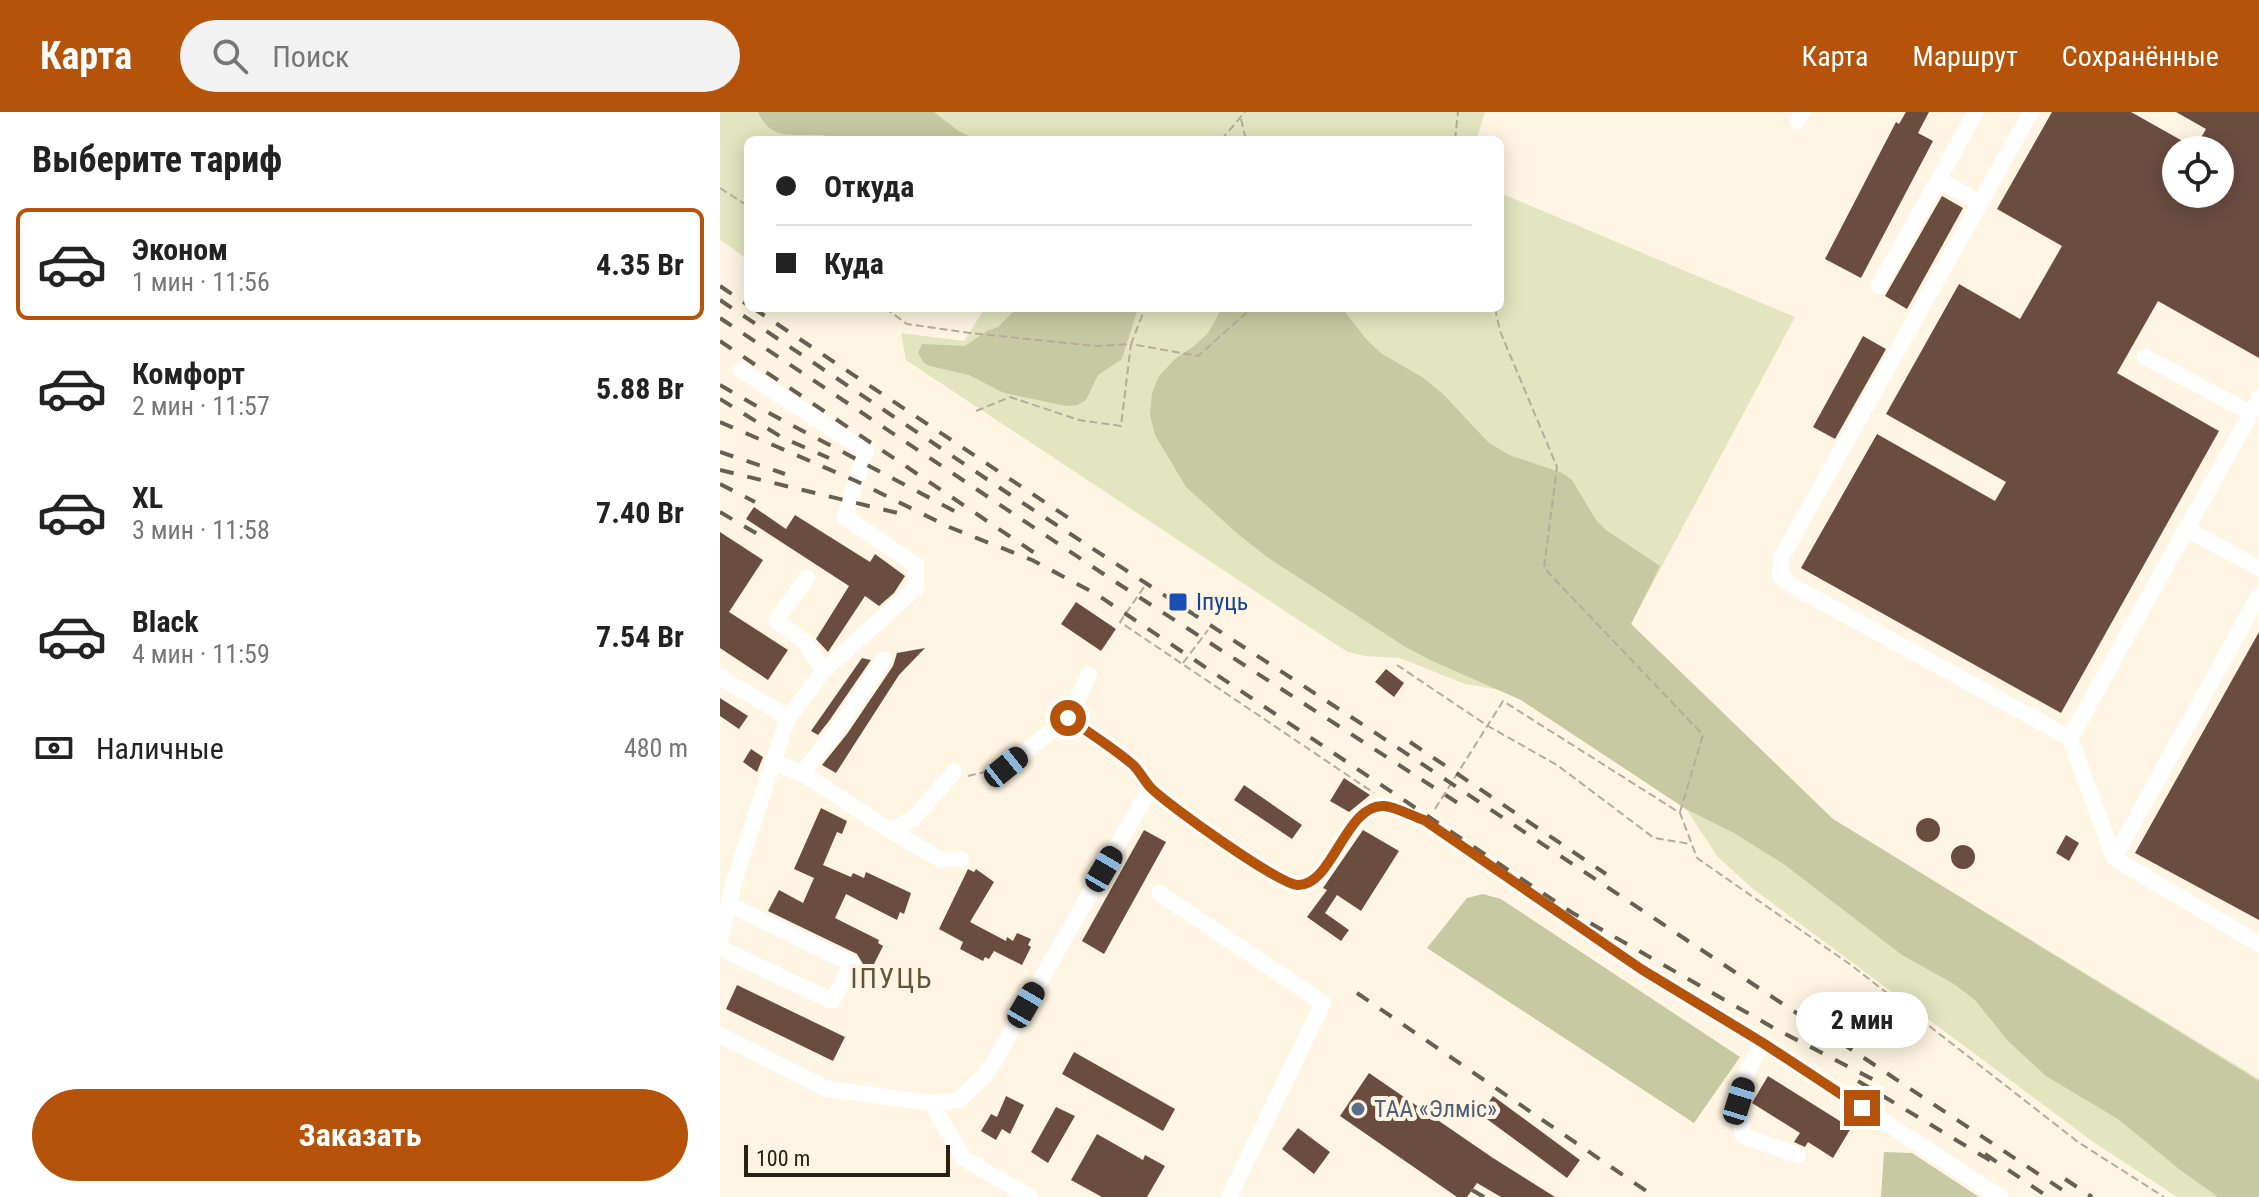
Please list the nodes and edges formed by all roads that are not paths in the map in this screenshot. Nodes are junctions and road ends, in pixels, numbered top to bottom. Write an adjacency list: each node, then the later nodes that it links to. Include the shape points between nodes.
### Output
1 (1976, 112): 3 (street)
2 (2031, 112): 4 (street)
3 (1938, 180): 4 (street); 5 (street)
4 (1979, 202): 19 (street, via 1782,556 1780,575)
5 (1879, 286)
6 (2145, 357): 8 (street)
7 (741, 370): 14 (street, via 866,451 845,517 916,565 916,588)
8 (2255, 406): 9 (street)
9 (2186, 529): 10 (street); 19 (street)
10 (2259, 568)
11 (807, 578): 14 (street, via 776,620 805,642)
12 (2259, 595): 26 (street)
13 (884, 660): 22 (street)
14 (823, 671): 18 (street)
15 (1089, 675): 17 (street)
16 (720, 677): 18 (street)
17 (1068, 718): 21 (street); 24 (street, via 1135,766)
18 (787, 720): 20 (street)
19 (2070, 738): 26 (street)
20 (772, 762): 22 (street); 29 (street)
21 (1006, 767)
22 (802, 773): 25 (street)
23 (950, 776): 25 (street, via 913,819)
24 (1150, 788): 34 (street, via 1261,868 1300,885 1314,880 1372,808 1386,806 1424,820 1641,969); 35 (street, via 984,1076 959,1100)
25 (890, 830): 27 (street, via 940,859)
26 (2114, 858): 31 (street)
27 (961, 859)
28 (1159, 893): 38 (street, via 1323,1003)
29 (729, 904): 30 (street); 32 (street, via 852,964 832,1001)
30 (720, 940)
31 (2259, 944)
32 (720, 948)
33 (720, 1035): 35 (street, via 827,1089)
34 (1763, 1043): 36 (street, via 1739,1101 1743,1136); 39 (street)
35 (931, 1103): 37 (street, via 963,1158)
36 (1798, 1155)
37 (1030, 1197)
38 (1229, 1197)
39 (2000, 1197)

